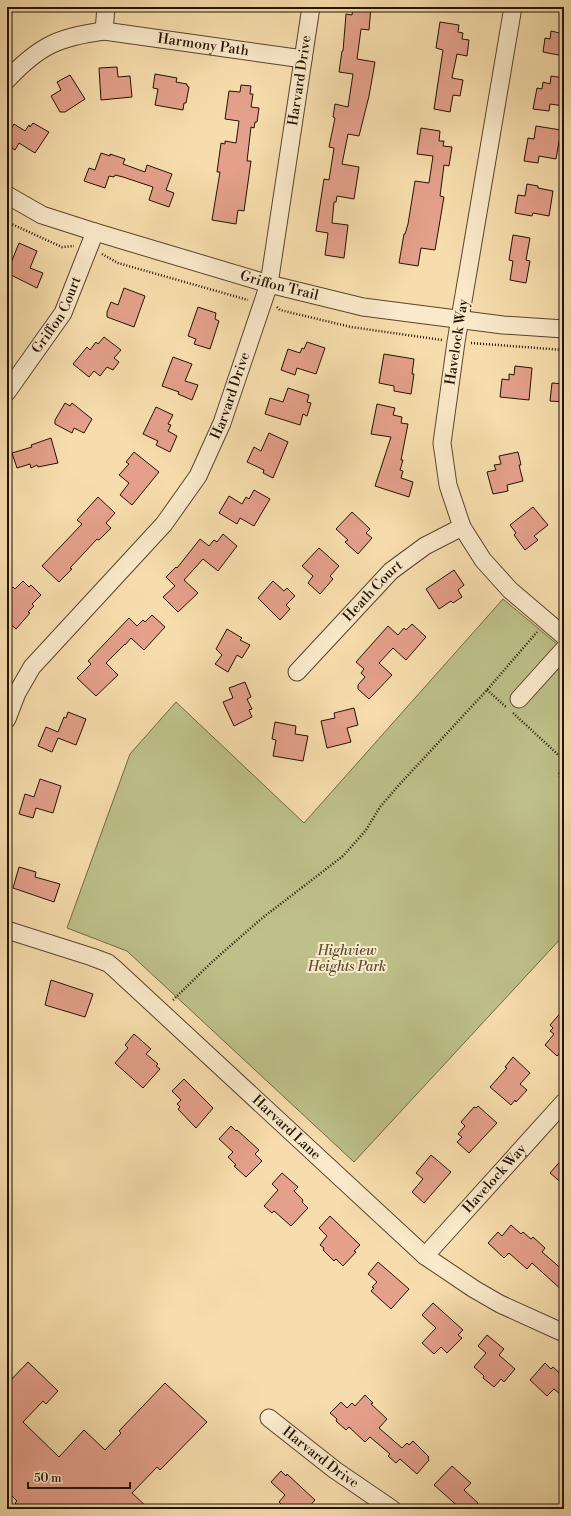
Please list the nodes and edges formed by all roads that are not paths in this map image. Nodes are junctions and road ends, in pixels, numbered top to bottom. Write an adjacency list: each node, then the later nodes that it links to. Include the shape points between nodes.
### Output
1 (106, 7): 4 (street)
2 (310, 7): 5 (street, Harvard Drive)
3 (513, 7): 10 (street, Havelock Way)
4 (104, 31): 5 (street, Harmony Path); 6 (street, Harmony Path, via 55,42 27,60)
5 (303, 59): 9 (street, Harvard Drive)
6 (7, 80)
7 (7, 195): 8 (street, Griffon Trail, via 42,215)
8 (95, 232): 9 (street, Griffon Trail); 12 (street, Griffon Court, via 63,313)
9 (269, 284): 10 (street, Griffon Trail, via 363,306); 18 (street, Harvard Drive, via 222,423 198,476 164,524 32,666 17,693)
10 (460, 320): 11 (street, Griffon Trail); 13 (street, Havelock Way, via 442,443 448,486)
11 (564, 329)
12 (7, 392)
13 (462, 527): 14 (street, Havelock Way, via 484,560 510,590); 16 (street, Heath Court, via 425,546 391,571)
14 (564, 636)
15 (564, 649): 17 (street)
16 (297, 672)
17 (519, 699)
18 (7, 720)
19 (7, 930): 21 (street, Harvard Lane, via 108,963)
20 (564, 1102): 21 (street, Havelock Way)
21 (425, 1256): 22 (street, Harvard Lane, via 474,1289 526,1317)
22 (564, 1333)
23 (269, 1418): 24 (street, Harvard Drive, via 335,1470)
24 (392, 1509)

